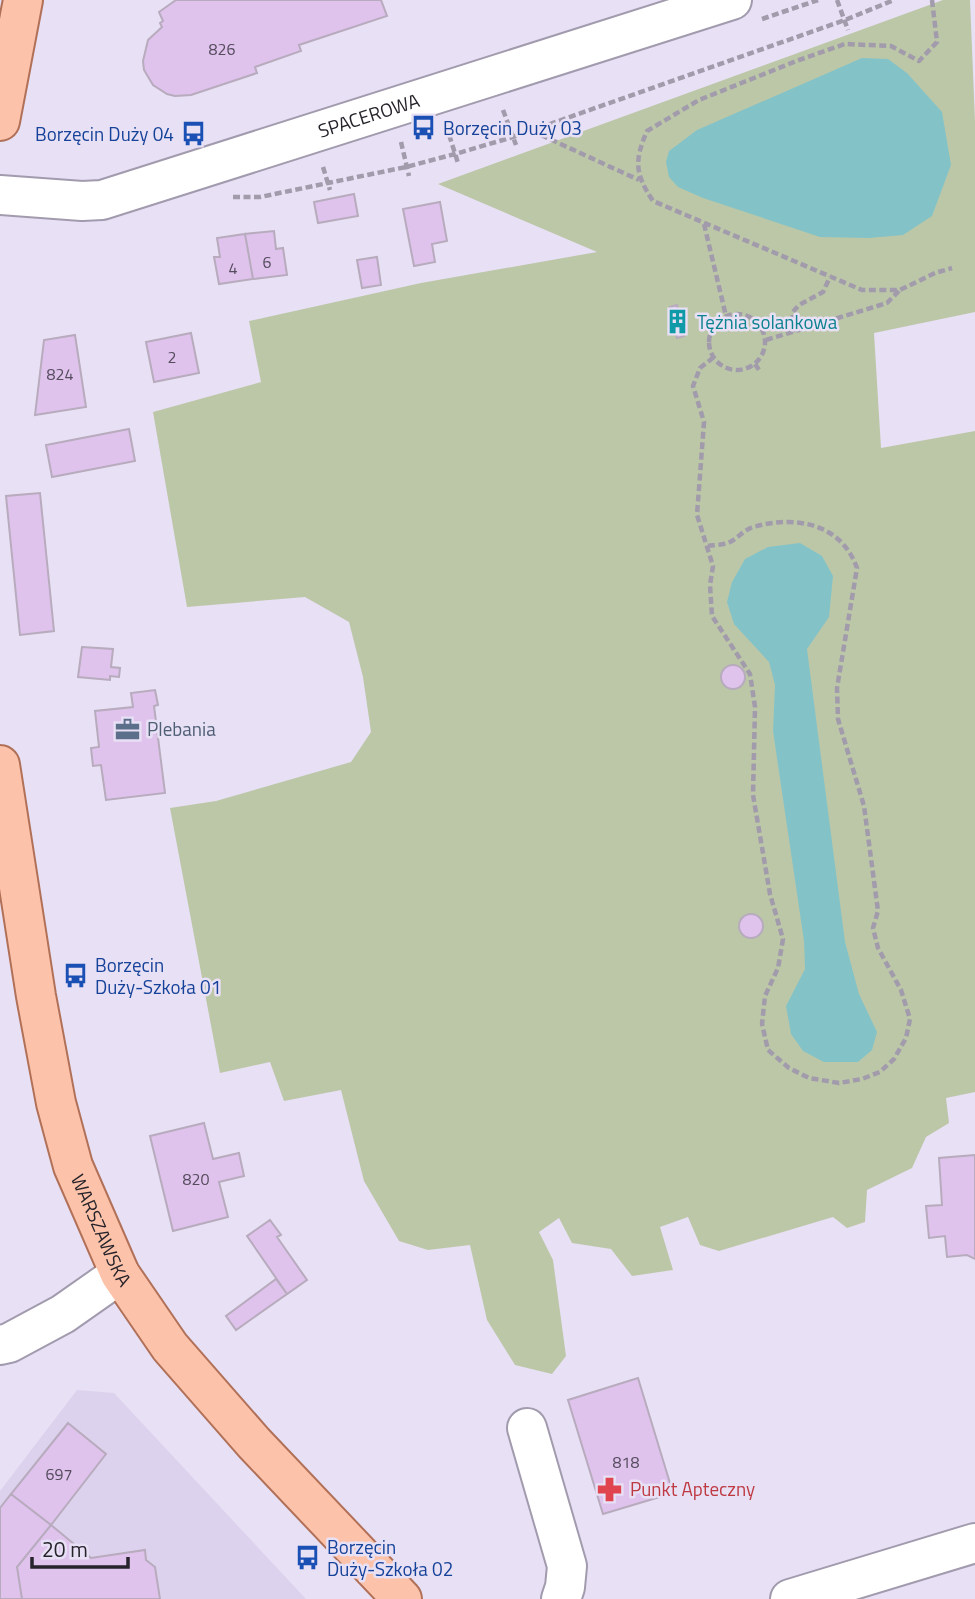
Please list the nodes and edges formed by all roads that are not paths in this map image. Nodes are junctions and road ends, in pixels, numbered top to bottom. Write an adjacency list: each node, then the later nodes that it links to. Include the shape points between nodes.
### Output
1 (23, 0): 3 (main road)
2 (732, 0): 5 (street, SPACEROWA, via 102,200)
3 (6, 52): 4 (main road)
4 (0, 121)
5 (0, 195)
6 (0, 765): 7 (main road, WARSZAWSKA, via 56,1103 73,1166)
7 (120, 1274): 8 (street, via 63,1314); 11 (main road, WARSZAWSKA, via 187,1366)
8 (0, 1345)
9 (527, 1429): 12 (street, via 567,1566)
10 (975, 1543): 13 (street)
11 (402, 1599)
12 (561, 1599)
13 (790, 1599)

